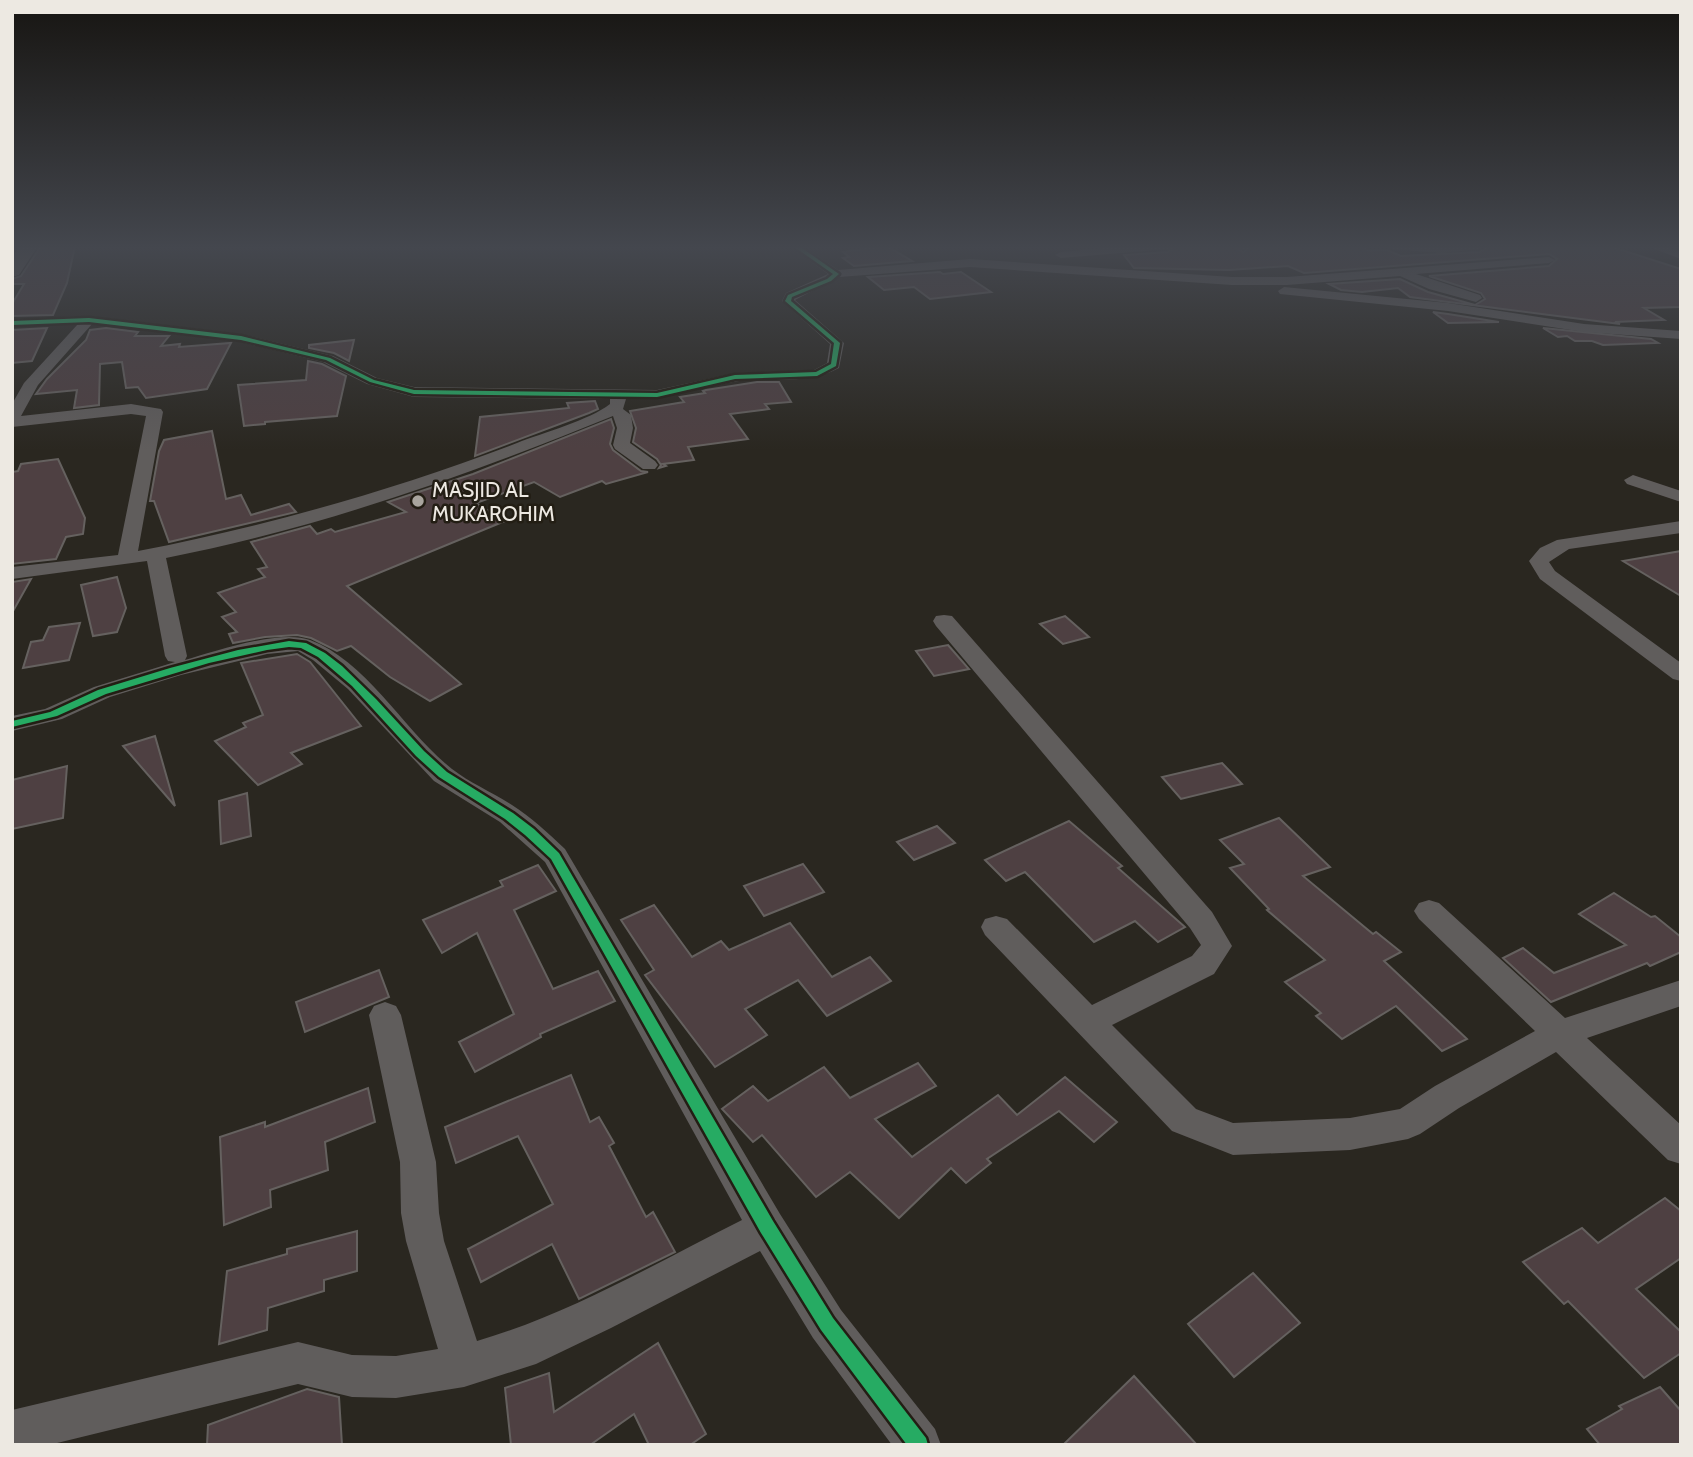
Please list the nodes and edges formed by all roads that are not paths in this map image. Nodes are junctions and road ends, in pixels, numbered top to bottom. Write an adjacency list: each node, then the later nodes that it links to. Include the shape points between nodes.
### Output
1 (803, 314): 9 (street, via 837,343 834,365 829,369 801,376 735,377)
2 (1493, 314): 6 (street)
3 (1537, 314): 6 (street)
4 (89, 320): 5 (street); 9 (street, via 241,338 328,359 372,381 414,392); 10 (street, via 32,383)
5 (12, 323)
6 (1642, 333): 7 (street); 8 (street)
7 (1681, 335)
8 (1671, 349)
9 (616, 403): 11 (street, via 625,428 621,445); 15 (street, via 485,461 306,519)
10 (12, 420): 16 (street, via 155,412)
11 (649, 465)
12 (1633, 480): 13 (street)
13 (1681, 497)
14 (1681, 527): 20 (street, via 1564,544 1539,561 1547,575)
15 (155, 553): 16 (street); 19 (street)
16 (127, 559): 17 (street)
17 (12, 573)
18 (944, 621): 26 (street, via 1201,920 1217,946 1203,965)
19 (176, 656)
20 (1681, 674)
21 (12, 724): 29 (street, via 58,713 119,686 292,642 327,659 435,768 529,830 555,856)
22 (1429, 911): 27 (street)
23 (996, 926): 26 (street)
24 (1681, 993): 27 (street)
25 (385, 1015): 30 (street, via 418,1162 425,1241)
26 (1087, 1022): 27 (street, via 1184,1120 1233,1139 1350,1134 1408,1123)
27 (1559, 1034): 28 (street)
28 (1681, 1148)
29 (767, 1227): 30 (street, via 521,1349); 32 (street, via 827,1324)
30 (464, 1366): 31 (street, via 396,1377 352,1376 298,1363)
31 (12, 1432)
32 (919, 1445)

